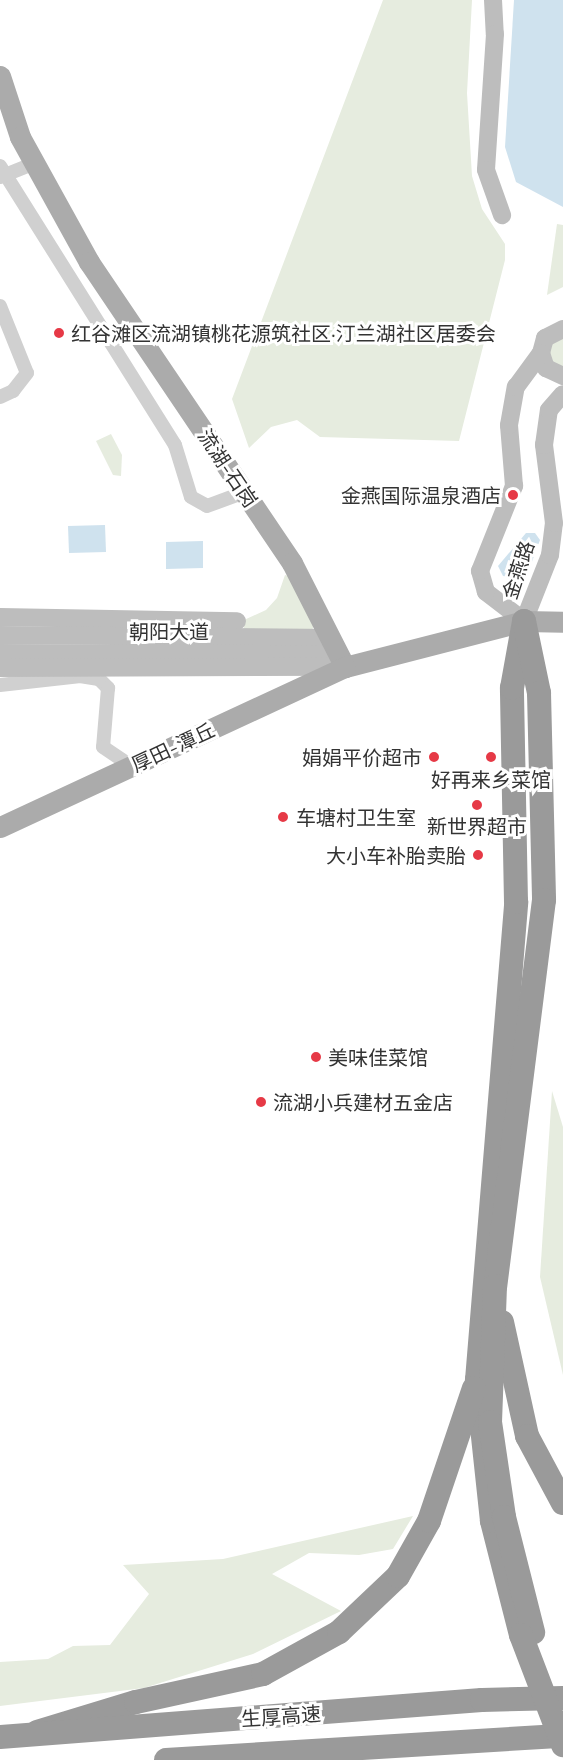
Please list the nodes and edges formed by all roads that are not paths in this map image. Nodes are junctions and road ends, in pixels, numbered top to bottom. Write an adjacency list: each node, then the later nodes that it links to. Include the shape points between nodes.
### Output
1 (493, 0): 5 (street, via 495,34 486,170)
2 (0, 76): 3 (main road, 流湖-石岗, via 20,137)
3 (34, 163): 4 (street); 13 (main road, 流湖-石岗, via 89,262)
4 (1, 173): 13 (street, via 175,445 191,497 207,506)
5 (502, 215)
6 (0, 306): 11 (street, via 27,373 21,384)
7 (563, 329): 8 (street, 金燕路, via 545,338)
8 (542, 358): 9 (street, via 552,373); 16 (street, 金燕路, via 524,386 517,420 520,485 486,569 491,588)
9 (563, 376)
10 (563, 394): 16 (street, 金燕路, via 549,410 544,445 554,523 550,555)
11 (0, 397)
12 (563, 404): 16 (street, 金燕路, via 554,424 549,454 559,528 557,549)
13 (244, 492): 19 (main road, 流湖-石岗, via 292,562)
14 (0, 618): 15 (street)
15 (237, 621)
16 (524, 621): 17 (main road); 19 (main road); 24 (highway, via 538,693 544,900); 25 (highway, via 512,688 516,902)
17 (563, 622)
18 (0, 635): 19 (street, 朝阳大道)
19 (338, 653): 20 (street, 朝阳大道); 22 (main road, 厚田-潭丘)
20 (5, 665): 21 (street); 22 (street, via 99,679 108,688 103,747)
21 (0, 685)
22 (131, 766): 23 (main road, 厚田-潭丘)
23 (0, 827)
24 (495, 1286): 26 (highway, via 527,1436); 27 (highway, via 490,1422)
25 (477, 1380): 27 (highway, via 492,1521); 30 (highway, via 429,1521 398,1576 339,1632 263,1674 136,1702)
26 (563, 1503)
27 (527, 1633): 29 (highway); 33 (highway, bridge)
28 (563, 1698): 30 (highway, 生厚高速)
29 (563, 1705)
30 (37, 1732): 32 (highway, 生厚高速)
31 (563, 1736): 34 (highway, 生厚高速)
32 (0, 1737)
33 (563, 1745)
34 (166, 1760)

